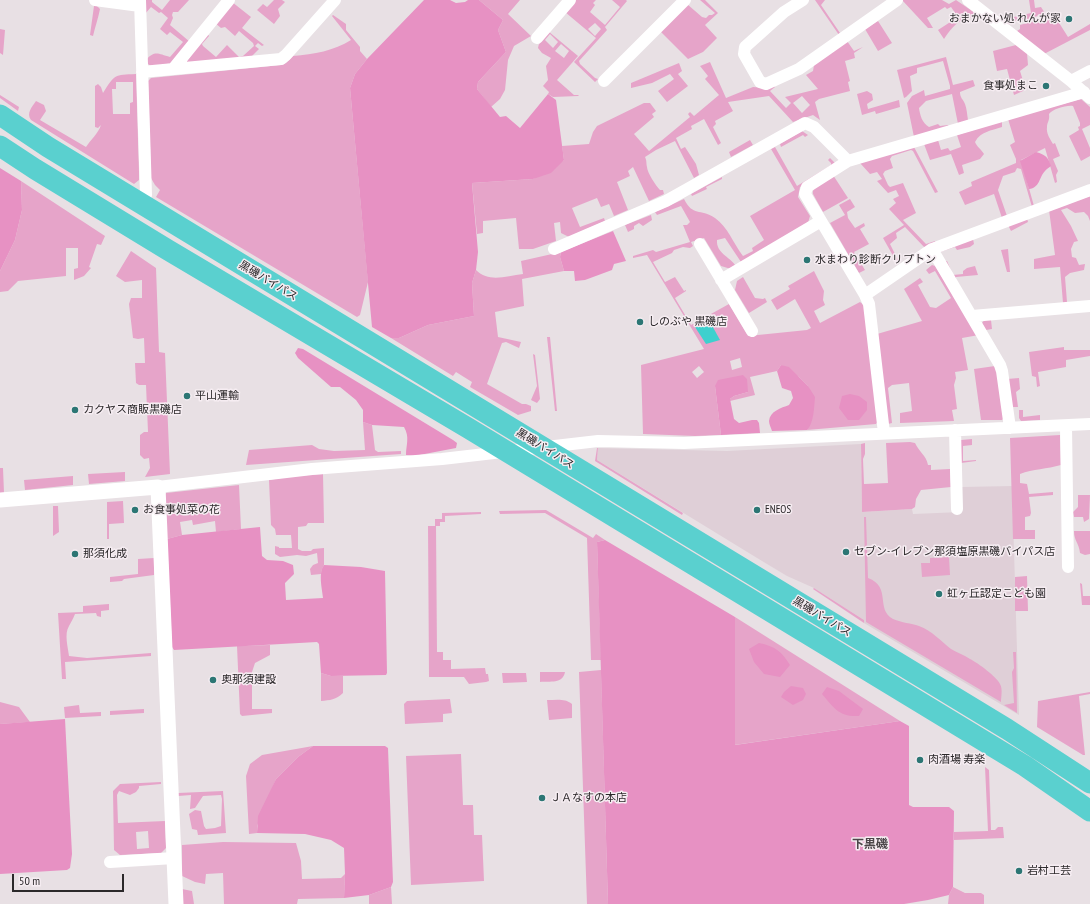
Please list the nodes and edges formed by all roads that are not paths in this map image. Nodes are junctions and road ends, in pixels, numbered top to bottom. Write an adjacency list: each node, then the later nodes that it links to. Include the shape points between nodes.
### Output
1 (95, 0): 9 (street)
2 (229, 0): 11 (street)
3 (335, 0): 11 (street, via 281,59)
4 (570, 0): 10 (street)
5 (685, 0): 14 (street)
6 (803, 0): 7 (street, via 784,12 745,47 744,54 760,82 766,84 799,69)
7 (897, 0)
8 (968, 0): 15 (street)
9 (140, 3): 13 (street)
10 (538, 38)
11 (173, 69): 13 (street)
12 (1090, 71): 15 (street)
13 (142, 72): 21 (street, via 146,195)
14 (604, 81)
15 (1071, 81): 16 (street)
16 (1087, 95): 19 (street)
17 (0, 115): 21 (highway, 黒磯バイパス)
18 (0, 146): 37 (highway, 黒磯バイパス, via 168,250)
19 (848, 161): 22 (street, via 806,187 806,194); 24 (street, via 814,126 805,123 666,201)
20 (1090, 190): 25 (street)
21 (142, 203): 36 (highway, 黒磯バイパス)
22 (821, 221): 26 (street); 27 (street)
23 (700, 244): 26 (street)
24 (554, 249)
25 (932, 249): 27 (street); 29 (street)
26 (721, 280): 30 (street)
27 (865, 295): 35 (street, via 869,304)
28 (1090, 306): 29 (street)
29 (972, 316): 33 (street, via 1002,371)
30 (752, 331)
31 (1090, 424): 32 (street)
32 (1066, 426): 33 (street); 41 (street)
33 (1010, 428): 34 (street)
34 (955, 430): 35 (street); 40 (street)
35 (884, 433): 36 (street, via 684,443 598,441)
36 (541, 447): 37 (street); 42 (highway, 黒磯バイパス, via 1000,725)
37 (506, 451): 38 (street, via 442,460 312,469); 43 (highway, 黒磯バイパス, via 1025,766)
38 (158, 486): 39 (street); 44 (street)
39 (0, 500)
40 (957, 509)
41 (1068, 567)
42 (1090, 783)
43 (1090, 811)
44 (174, 858): 45 (street); 46 (street)
45 (110, 862)
46 (176, 904)

